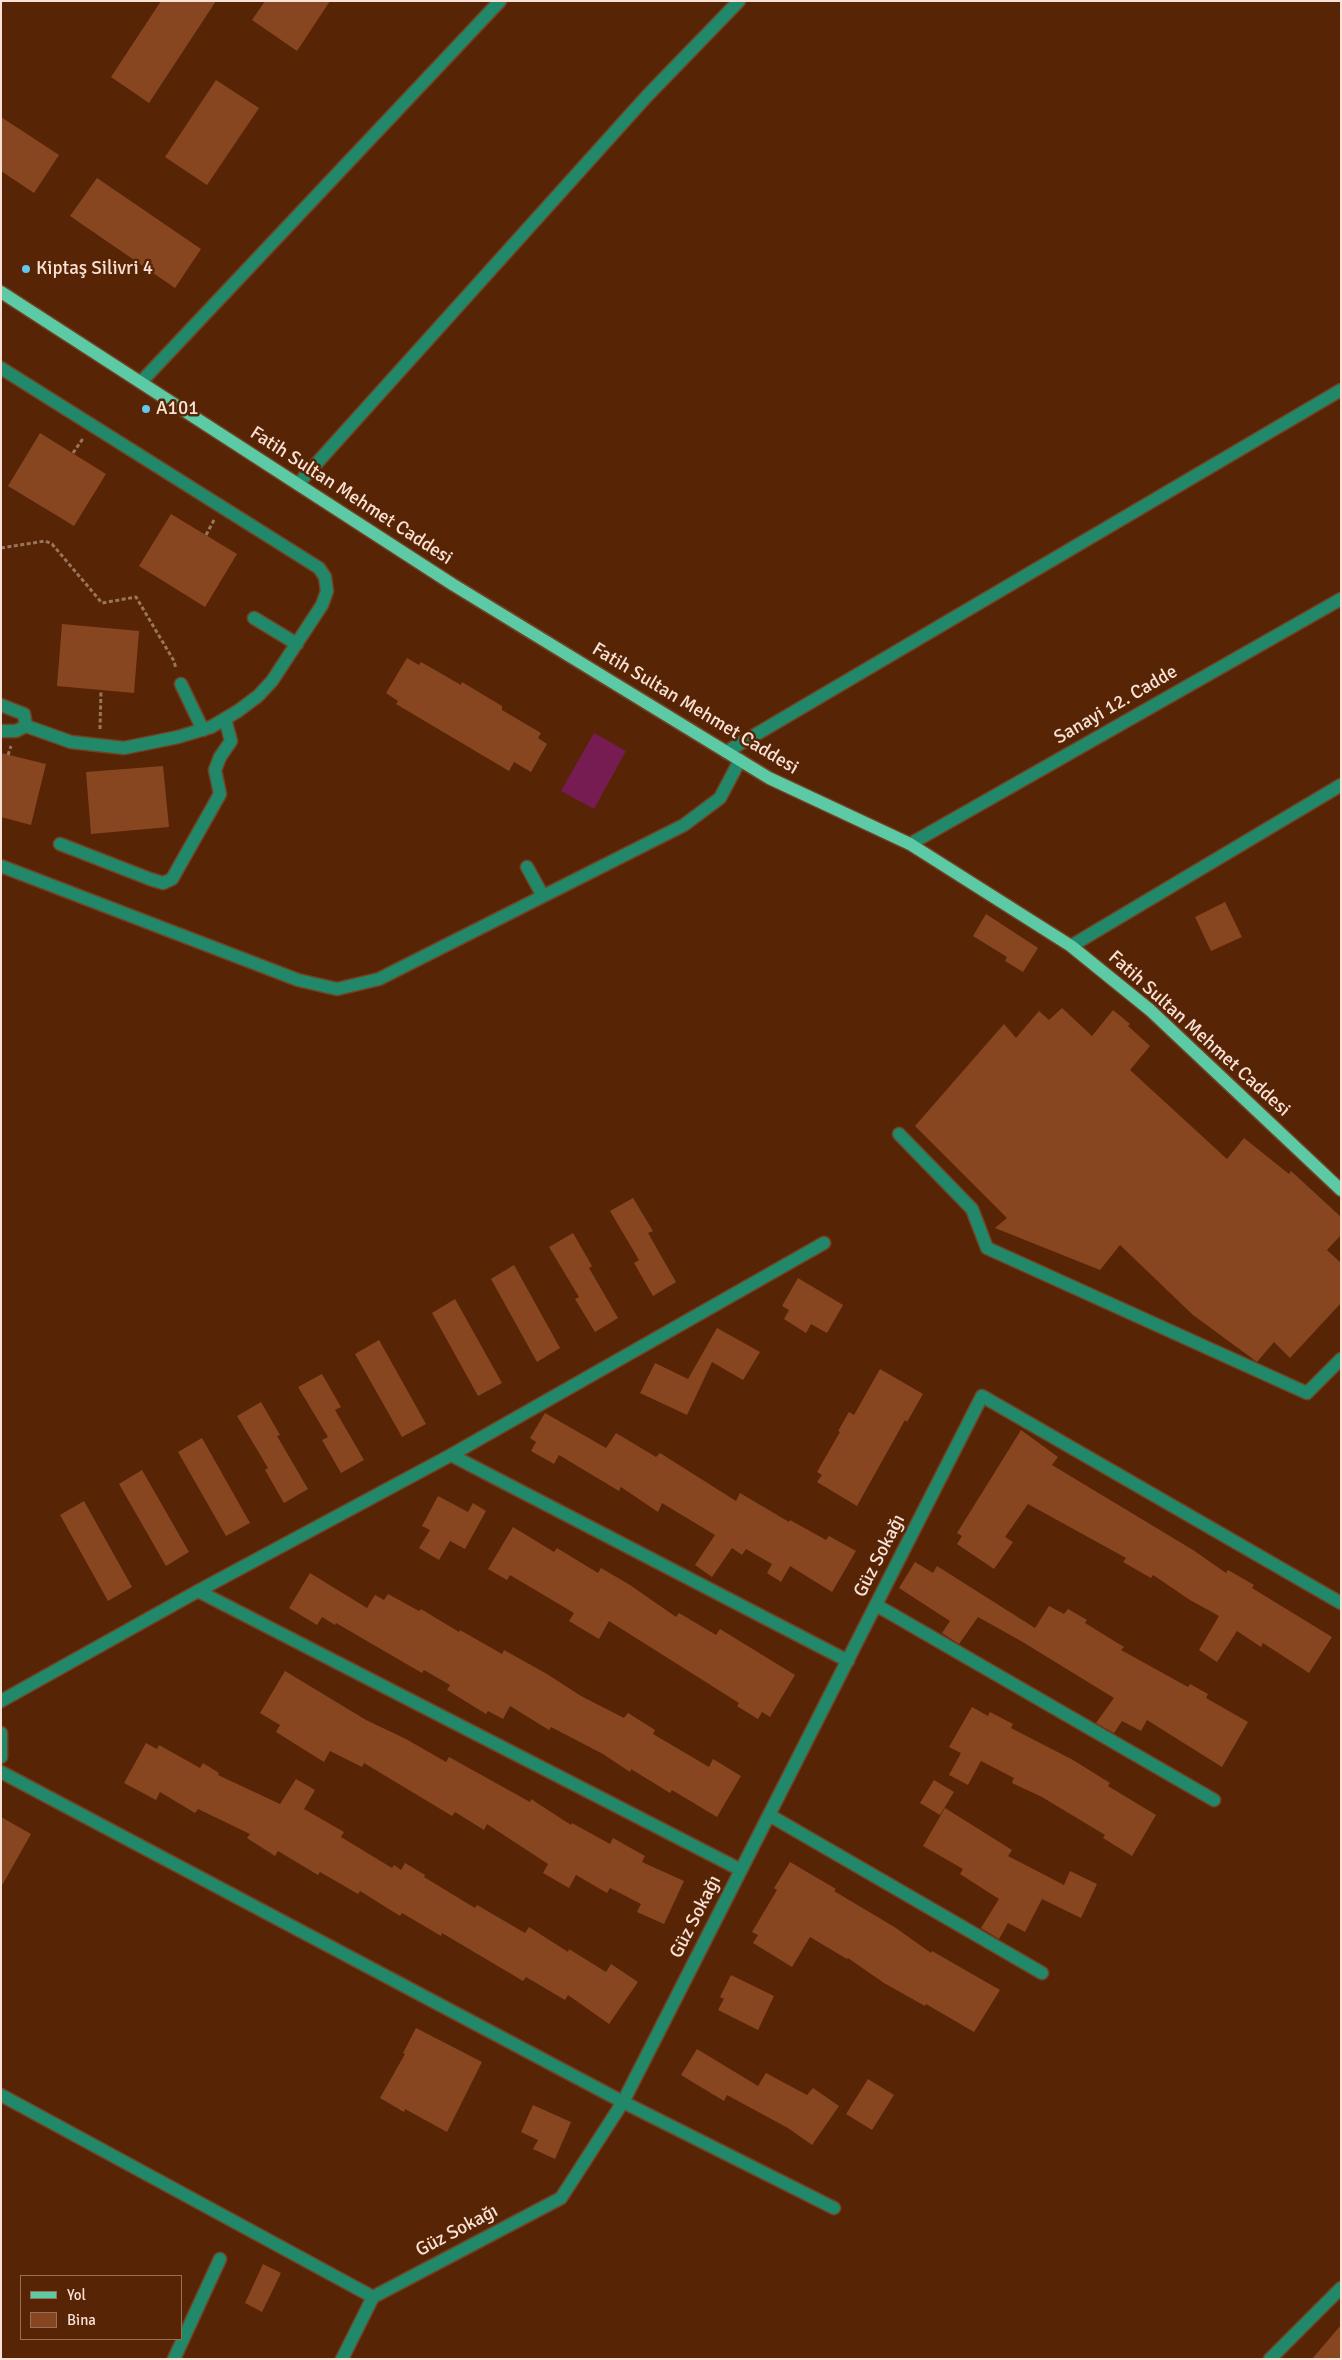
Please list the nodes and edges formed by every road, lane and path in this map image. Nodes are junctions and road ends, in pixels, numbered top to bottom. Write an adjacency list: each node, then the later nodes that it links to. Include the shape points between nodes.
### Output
1 (500, 1): 5 (street)
2 (739, 1): 7 (street, via 648,96)
3 (1, 292): 5 (main road, Fatih Sultan Mehmet Caddesi)
4 (1, 368): 11 (street, via 319,568 325,577 327,591 322,605)
5 (141, 382): 7 (main road, Fatih Sultan Mehmet Caddesi)
6 (1341, 390): 20 (street)
7 (298, 484): 20 (main road, Fatih Sultan Mehmet Caddesi, via 452,584)
8 (1, 548): 12 (path, via 45,541 52,544 102,603 136,597 174,661)
9 (1341, 599): 24 (street, Sanayi 12. Cadde)
10 (254, 618): 11 (street)
11 (296, 644): 15 (street, via 258,696)
12 (181, 684): 17 (street)
13 (101, 690): 19 (path)
14 (1, 704): 16 (street, via 24,714)
15 (224, 719): 17 (street); 23 (street, via 231,742 220,756 215,770 220,794 172,879 163,883 150,879)
16 (26, 726): 18 (street, via 16,731); 19 (street, via 71,742)
17 (203, 730): 19 (street, via 124,748)
18 (1, 731)
19 (99, 745)
20 (726, 752): 21 (main road, Fatih Sultan Mehmet Caddesi)
21 (740, 760): 24 (main road, Fatih Sultan Mehmet Caddesi, via 769,778); 27 (street, via 720,798 684,825)
22 (1341, 785): 28 (street)
23 (60, 844)
24 (910, 844): 28 (main road, Fatih Sultan Mehmet Caddesi)
25 (1, 866): 27 (street, via 298,980 337,989 378,979)
26 (527, 867): 27 (street)
27 (543, 896)
28 (1071, 946): 30 (main road, Fatih Sultan Mehmet Caddesi, via 1150,1010)
29 (899, 1134): 32 (street, via 972,1208 987,1248 1307,1393)
30 (1341, 1190)
31 (824, 1243): 33 (street)
32 (1341, 1359)
33 (451, 1455): 34 (street); 37 (street)
34 (198, 1591): 38 (street); 44 (street)
35 (1341, 1604): 36 (street, Güz Sokağı, via 982,1396)
36 (876, 1605): 37 (street, Güz Sokağı); 42 (street)
37 (848, 1661): 43 (street, Güz Sokağı)
38 (1, 1701)
39 (1, 1733): 40 (street)
40 (1, 1757)
41 (1, 1772): 47 (street)
42 (1214, 1800)
43 (770, 1814): 44 (street, Güz Sokağı); 45 (street)
44 (741, 1870): 47 (street, Güz Sokağı)
45 (1042, 1973)
46 (1, 2095): 51 (street)
47 (623, 2102): 48 (street); 51 (street, Güz Sokağı, via 561,2198)
48 (834, 2208)
49 (220, 2259): 52 (street)
50 (1341, 2288): 54 (street)
51 (373, 2297): 53 (street)
52 (174, 2359)
53 (342, 2359)
54 (1270, 2359)

